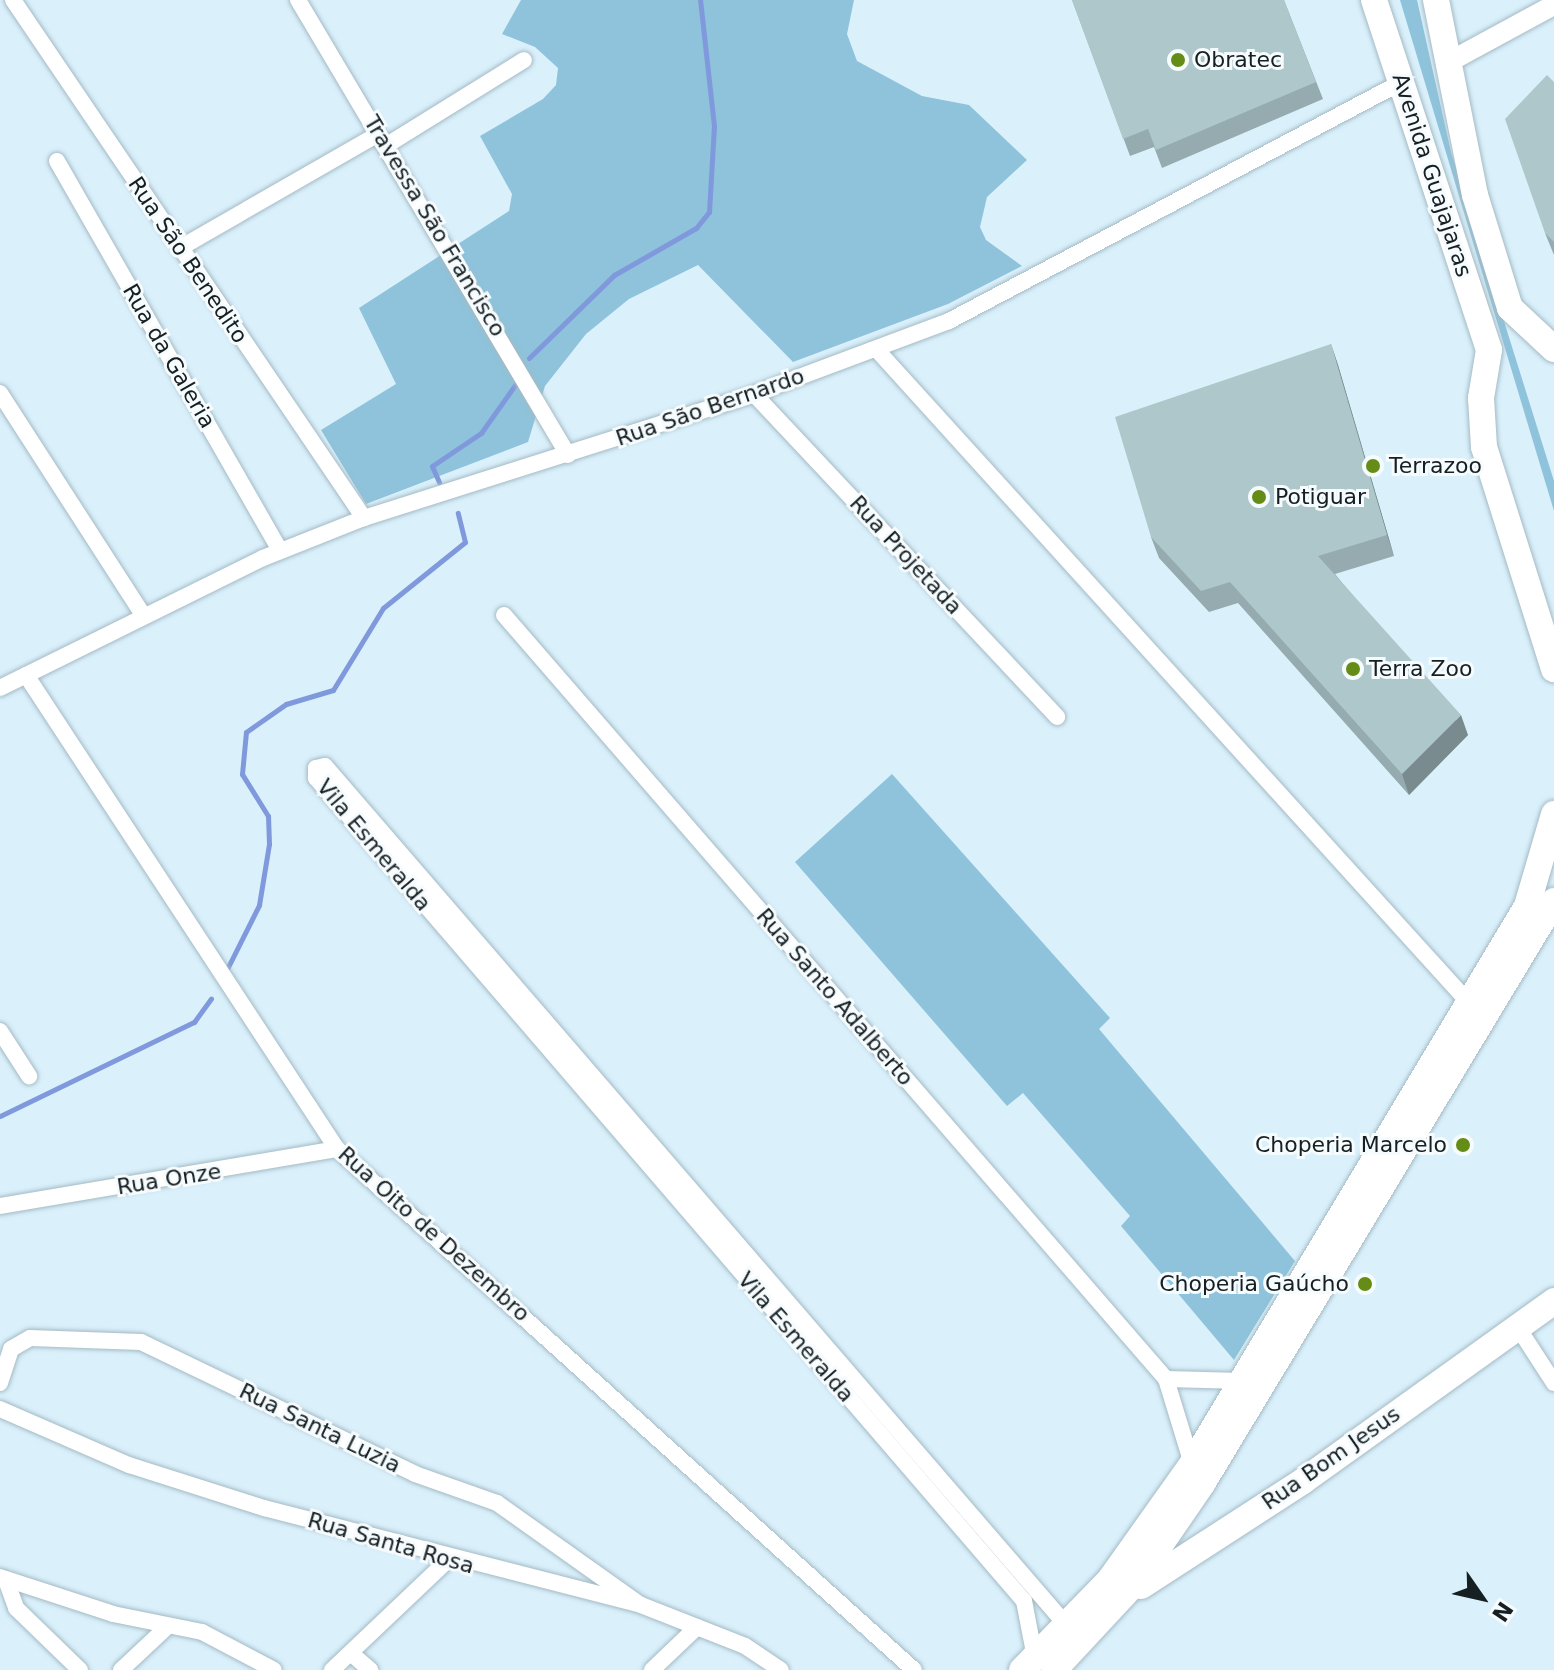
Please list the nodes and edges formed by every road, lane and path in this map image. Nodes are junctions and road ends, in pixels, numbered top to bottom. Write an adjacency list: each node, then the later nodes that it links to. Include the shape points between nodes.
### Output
1 (13, 0): 13 (street, Rua São Benedito)
2 (298, 0): 11 (street, Travessa São Francisco)
3 (1374, 0): 7 (main road, Avenida Guajajaras)
4 (1381, 0): 7 (main road)
5 (1434, 0): 9 (main road, Avenida Guajajaras)
6 (1554, 5): 9 (street)
7 (1390, 47): 10 (main road, Avenida Guajajaras)
8 (524, 60): 11 (street)
9 (1447, 63): 14 (main road, Avenida Guajajaras, via 1475,195 1510,308)
10 (1402, 82): 15 (street, Rua São Bernardo, via 992,301); 23 (main road, Avenida Guajajaras, via 1489,350 1481,398 1484,447)
11 (382, 140): 13 (street); 18 (street, Travessa São Francisco)
12 (57, 161): 20 (street, Rua da Galeria)
13 (180, 248): 19 (street, Rua São Benedito)
14 (1554, 349)
15 (877, 350): 17 (street, Rua São Bernardo); 29 (street)
16 (0, 393): 21 (street)
17 (754, 394): 18 (street, Rua São Bernardo); 26 (street, Rua Projetada)
18 (568, 455): 19 (street, Rua São Bernardo)
19 (364, 518): 20 (street, Rua São Bernardo)
20 (280, 551): 21 (street, Rua São Bernardo)
21 (143, 615): 24 (street, Rua São Bernardo)
22 (504, 615): 37 (street, Rua Santo Adalberto)
23 (1554, 669)
24 (26, 675): 25 (street, Rua São Bernardo); 32 (street, Rua Oito de Dezembro)
25 (0, 688)
26 (1057, 717)
27 (1554, 814): 29 (main road, via 1527,906)
28 (1554, 901): 47 (main road, via 1202,1484)
29 (1470, 1004): 38 (main road)
30 (0, 1031): 31 (street)
31 (29, 1076)
32 (337, 1149): 34 (street, Rua Onze); 60 (street, Rua Oito de Dezembro)
33 (691, 1204): 33 (street, Vila Esmeralda, via 325,766 316,768 316,778); 43 (street, Vila Esmeralda)
34 (0, 1206)
35 (1554, 1301): 36 (main road, Rua Bom Jesus)
36 (1517, 1326): 40 (street); 47 (main road, Rua Bom Jesus)
37 (1166, 1379): 38 (street); 42 (street, Rua Santo Adalberto)
38 (1243, 1381): 42 (main road)
39 (0, 1383): 46 (street, Rua Santa Luzia, via 11,1349 30,1338 109,1335 141,1342 415,1474 497,1503)
40 (1554, 1383)
41 (0, 1409): 44 (street, Rua Santa Rosa, via 129,1465)
42 (1192, 1464): 49 (main road, via 1131,1554)
43 (930, 1481): 49 (street, Vila Esmeralda); 52 (street, Vila Esmeralda, via 1024,1601)
44 (447, 1561): 46 (street, Rua Santa Rosa); 51 (street)
45 (3, 1579): 48 (street); 53 (street, via 16,1608)
46 (641, 1605): 50 (street, Rua Santa Rosa)
47 (1107, 1614): 52 (main road)
48 (168, 1626): 54 (street); 55 (street, via 219,1639)
49 (1067, 1626): 52 (main road)
50 (697, 1627): 58 (street); 59 (street, Rua Santa Rosa)
51 (353, 1655): 56 (street); 57 (street)
52 (1037, 1666)
53 (80, 1670)
54 (121, 1670)
55 (274, 1670)
56 (332, 1670)
57 (370, 1670)
58 (652, 1670)
59 (781, 1670)
60 (914, 1670)

